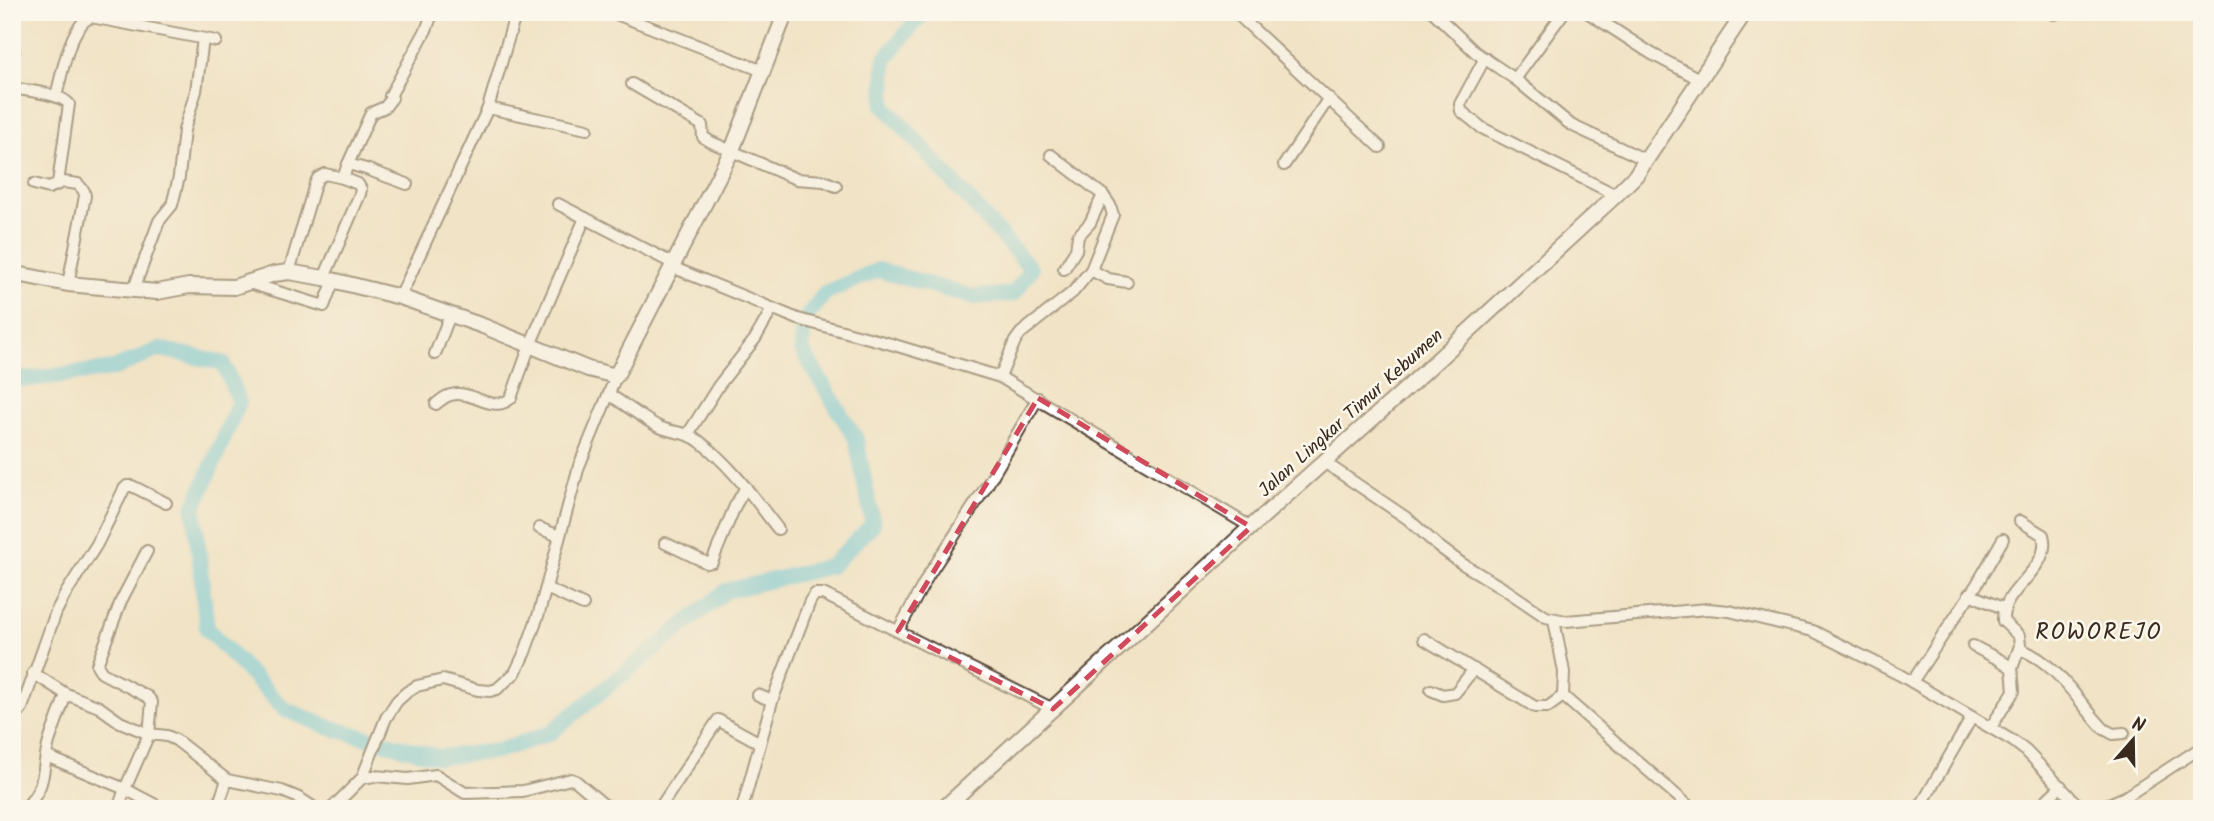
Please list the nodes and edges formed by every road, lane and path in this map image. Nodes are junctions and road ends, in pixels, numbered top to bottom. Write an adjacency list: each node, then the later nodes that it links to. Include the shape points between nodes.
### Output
1 (433, 12): 29 (street, via 392,98 371,113)
2 (516, 12): 23 (street)
3 (611, 12): 16 (street)
4 (786, 12): 16 (main road)
5 (1235, 12): 22 (street)
6 (1564, 12): 17 (street)
7 (1587, 12): 18 (street)
8 (1745, 12): 18 (main road, Jalan Lingkar Timur Kebumen)
9 (2049, 12): 10 (street)
10 (2057, 12)
11 (1441, 15): 15 (street)
12 (129, 18): 13 (street); 21 (street, via 85,19 75,34)
13 (203, 39): 14 (street); 49 (street, via 172,205 159,220)
14 (216, 41)
15 (1485, 58): 17 (street); 37 (street, via 1460,104 1463,114 1510,144)
16 (762, 71): 26 (main road)
17 (1515, 79): 28 (street, via 1571,125)
18 (1701, 80): 28 (main road, Jalan Lingkar Timur Kebumen)
19 (632, 84): 26 (street, via 701,125 707,140)
20 (12, 88): 21 (street)
21 (56, 96): 32 (street, via 66,99 70,109)
22 (1329, 98): 25 (street); 30 (street)
23 (488, 108): 24 (street); 50 (street)
24 (587, 129)
25 (1380, 147)
26 (733, 150): 35 (street, via 796,179); 40 (main road)
27 (1051, 155): 36 (street)
28 (1646, 160): 37 (main road, Jalan Lingkar Timur Kebumen)
29 (348, 164): 31 (street); 34 (street)
30 (1284, 165)
31 (343, 178): 43 (street, via 325,174 318,178); 45 (street, via 361,189)
32 (58, 183): 33 (street, via 49,188); 48 (street, via 78,184 85,196)
33 (34, 184)
34 (407, 184)
35 (836, 186)
36 (1103, 195): 41 (street); 42 (street, via 1113,215)
37 (1616, 195): 61 (main road, Jalan Lingkar Timur Kebumen)
38 (558, 204): 39 (street)
39 (585, 218): 40 (street); 53 (street)
40 (673, 266): 51 (street); 55 (main road)
41 (1064, 269)
42 (1091, 270): 46 (street); 56 (street, via 1073,292 1021,333)
43 (289, 272): 45 (main road); 47 (main road)
44 (12, 273): 48 (main road)
45 (329, 279): 47 (street, via 324,306); 50 (main road)
46 (1127, 282)
47 (248, 283): 49 (main road)
48 (68, 284): 49 (main road)
49 (133, 291)
50 (401, 298): 52 (main road)
51 (772, 309): 56 (street); 60 (street)
52 (450, 315): 53 (main road); 54 (street)
53 (530, 345): 55 (main road); 59 (street, via 511,398 505,403 493,405 455,394)
54 (435, 354)
55 (616, 376): 57 (street)
56 (1000, 377): 58 (street)
57 (610, 394): 60 (street, via 657,426); 68 (street, via 587,443)
58 (1038, 398): 65 (street); 77 (street)
59 (436, 404)
60 (688, 434): 62 (street)
61 (1324, 462): 65 (main road, Jalan Lingkar Timur Kebumen); 76 (street, via 1408,519 1461,563)
62 (746, 487): 67 (street); 70 (street, via 712,562)
63 (166, 503): 83 (street, via 132,486 124,489 56,612)
64 (2021, 521): 75 (street, via 2043,535 2044,545 2032,572)
65 (1251, 527): 90 (main road, Jalan Lingkar Timur Kebumen)
66 (539, 528): 68 (street)
67 (778, 529)
68 (559, 536): 72 (street)
69 (2003, 540): 73 (street)
70 (665, 543)
71 (147, 551): 95 (street, via 121,601 97,666 150,699)
72 (545, 588): 74 (street); 99 (street, via 525,652 504,685 490,691 443,680 418,686 397,701 386,718)
73 (1969, 594): 75 (street); 84 (street)
74 (583, 605)
75 (2005, 609): 80 (street, via 2003,621 2019,636)
76 (1554, 620): 84 (street, via 1695,609 1729,611 1813,631); 88 (street, via 1564,672)
77 (898, 631): 89 (street, via 814,594); 90 (street)
78 (1424, 639): 82 (street)
79 (1973, 646): 81 (street)
80 (2019, 649): 81 (street); 94 (street, via 2044,661 2104,729)
81 (2012, 668): 93 (street, via 2014,691)
82 (1474, 669): 85 (street, via 1455,693); 88 (street, via 1537,708 1548,707)
83 (33, 673): 86 (street); 92 (street, via 22,708)
84 (1912, 682): 91 (street)
85 (1431, 690)
86 (66, 694): 95 (street); 98 (street)
87 (758, 695): 89 (street)
88 (1563, 696): 113 (street)
89 (772, 701): 96 (street)
90 (1054, 709): 112 (main road, Jalan Lingkar Timur Kebumen)
91 (1972, 717): 93 (street); 114 (street)
92 (12, 722)
93 (1991, 727): 101 (street, via 2026,751)
94 (2124, 733)
95 (149, 734): 100 (street, via 177,740); 102 (street)
96 (760, 743): 110 (street, via 718,720); 111 (street)
97 (2202, 747): 116 (street, via 2126,797)
98 (46, 756): 102 (street); 103 (street, via 44,779)
99 (363, 774): 108 (street); 109 (street, via 440,778 465,793 523,791 574,780)
100 (227, 780): 106 (street); 107 (street, via 282,791)
101 (2061, 786): 115 (street); 116 (street, via 2076,803)
102 (125, 789): 104 (street); 105 (street)
103 (24, 809)
104 (118, 809)
105 (163, 809)
106 (217, 809)
107 (316, 809)
108 (331, 809)
109 (613, 809)
110 (659, 809)
111 (742, 809)
112 (943, 809)
113 (1692, 809)
114 (1919, 809)
115 (2037, 809)
116 (2095, 809)

